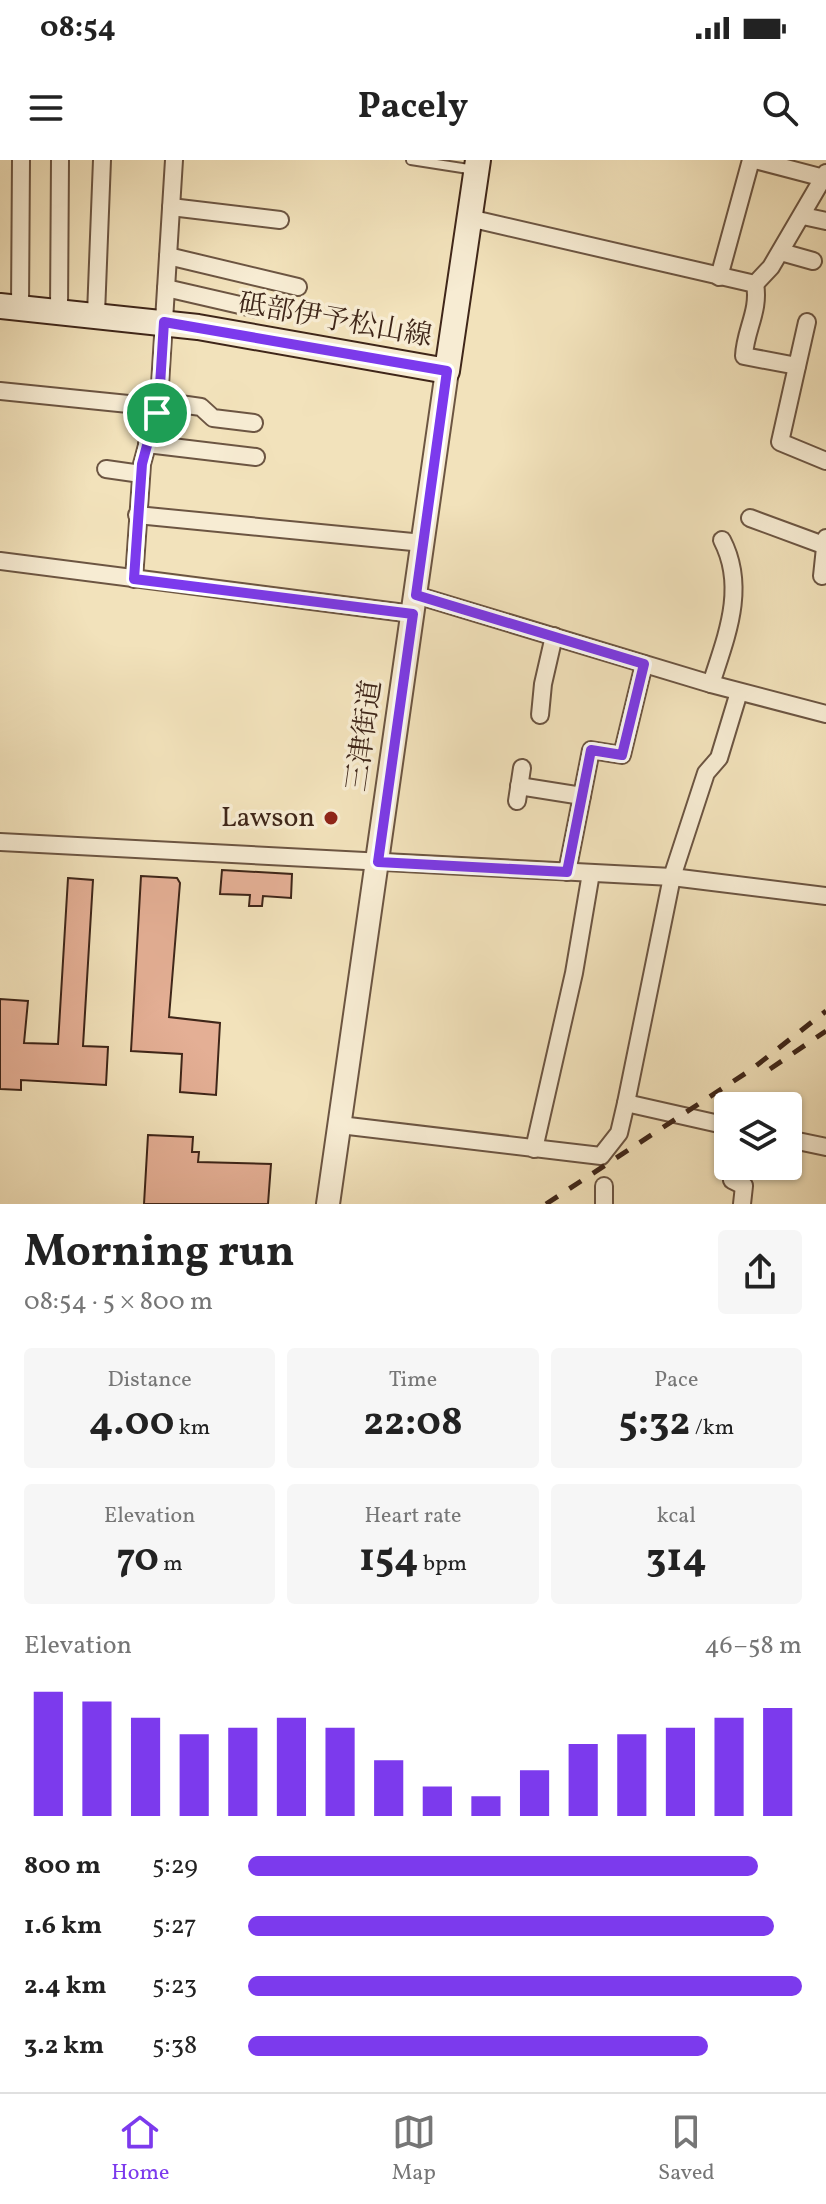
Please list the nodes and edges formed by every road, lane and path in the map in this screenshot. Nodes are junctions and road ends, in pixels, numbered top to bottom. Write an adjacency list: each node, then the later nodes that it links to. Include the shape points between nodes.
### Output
1 (21, 160): 21 (street)
2 (60, 160): 23 (street)
3 (102, 160): 24 (street)
4 (174, 160): 9 (street)
5 (411, 160): 7 (lane)
6 (753, 160): 8 (street); 17 (street)
7 (477, 165): 11 (main road, 砥部伊予松山線)
8 (825, 176): 10 (street)
9 (171, 207): 13 (street, via 230,222); 15 (street)
10 (803, 216): 12 (street); 14 (street)
11 (469, 218): 17 (street); 28 (main road, 砥部伊予松山線)
12 (826, 221)
13 (280, 223)
14 (781, 252): 16 (street); 18 (street)
15 (168, 256): 19 (street); 20 (street)
16 (813, 261)
17 (719, 277): 18 (street)
18 (755, 284): 27 (street, via 756,309 744,356)
19 (298, 287)
20 (166, 288): 22 (street); 25 (street)
21 (10, 306): 23 (main road, 砥部伊予松山線)
22 (257, 309)
23 (59, 310): 24 (main road, 砥部伊予松山線)
24 (96, 314): 25 (main road, 砥部伊予松山線)
25 (164, 322): 28 (main road, 砥部伊予松山線); 30 (street)
26 (807, 322): 27 (street)
27 (797, 366): 34 (street, via 780,442)
28 (447, 371): 41 (street, 三津街道)
29 (0, 391): 30 (street, via 25,401)
30 (159, 404): 31 (street, via 201,407 213,418); 32 (street)
31 (254, 423)
32 (147, 444): 33 (street); 36 (street)
33 (256, 457)
34 (826, 461)
35 (106, 469): 36 (street)
36 (141, 474): 37 (street)
37 (137, 515): 41 (street); 45 (street)
38 (750, 518): 42 (street)
39 (826, 536): 42 (street)
40 (722, 540): 49 (street, via 734,570 734,593)
41 (423, 543): 46 (street, 三津街道)
42 (826, 546): 44 (street)
43 (0, 561): 45 (street)
44 (822, 576)
45 (134, 579): 46 (street)
46 (414, 604): 47 (street); 56 (street, 三津街道)
47 (554, 636): 48 (street); 52 (street)
48 (644, 664): 49 (street); 54 (street, via 622,755 591,750)
49 (711, 684): 50 (street)
50 (739, 692): 51 (street); 59 (street)
51 (826, 714)
52 (540, 715)
53 (522, 768): 54 (street, via 518,793)
54 (582, 796): 57 (street)
55 (0, 842): 56 (street)
56 (378, 862): 57 (street); 63 (street, 三津街道)
57 (567, 872): 58 (street)
58 (591, 873): 59 (street); 66 (street)
59 (672, 877): 60 (street); 61 (street)
60 (826, 896)
61 (626, 1103): 62 (street); 66 (street, via 619,1133 601,1156)
62 (714, 1123)
63 (340, 1125): 66 (street); 69 (street, 三津街道)
64 (802, 1142): 65 (street)
65 (826, 1147)
66 (534, 1149)
67 (732, 1180): 71 (street, via 744,1186)
68 (604, 1186): 70 (street)
69 (328, 1204)
70 (604, 1204)
71 (742, 1204)

